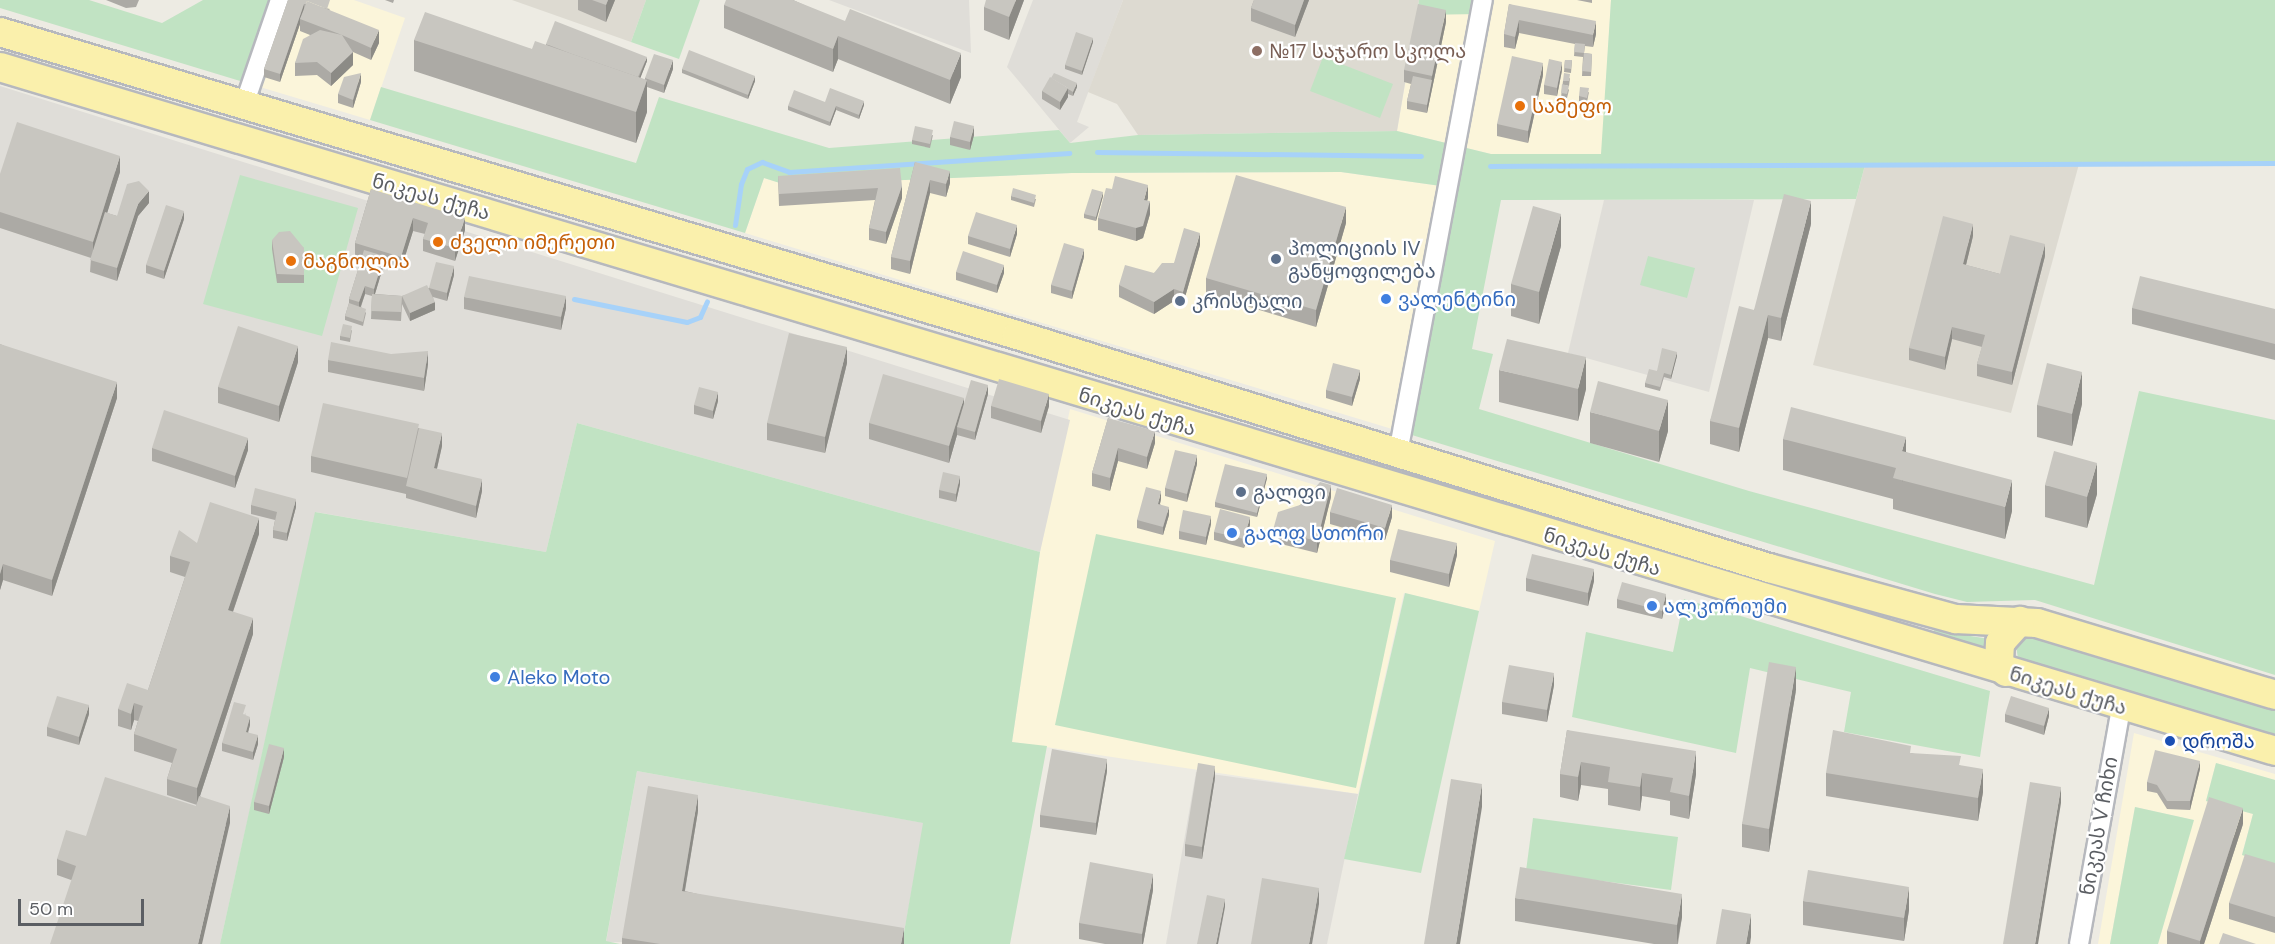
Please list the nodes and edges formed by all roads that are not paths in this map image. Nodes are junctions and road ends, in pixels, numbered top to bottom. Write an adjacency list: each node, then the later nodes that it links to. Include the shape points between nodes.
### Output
1 (280, 0): 5 (street)
2 (1483, 0): 8 (street)
3 (0, 32): 5 (main road, ნიკეას ქუჩა)
4 (0, 67): 7 (main road, ნიკეას ქუჩა)
5 (244, 105): 6 (main road, ნიკეას ქუჩა)
6 (1142, 375): 7 (main road); 8 (main road, ნიკეას ქუჩა)
7 (1130, 410): 10 (main road, ნიკეას ქუჩა)
8 (1398, 453): 9 (main road, ნიკეას ქუჩა, via 1769,568 1956,619)
9 (2020, 621): 10 (main road, via 2000,642 1999,662); 11 (main road, ნიკეას ქუჩა)
10 (2006, 672): 12 (main road, ნიკეას ქუჩა)
11 (2275, 695)
12 (2121, 708): 13 (main road, ნიკეას ქუჩა); 14 (street, ნიკეას V ჩიხი)
13 (2275, 751)
14 (2079, 944)

